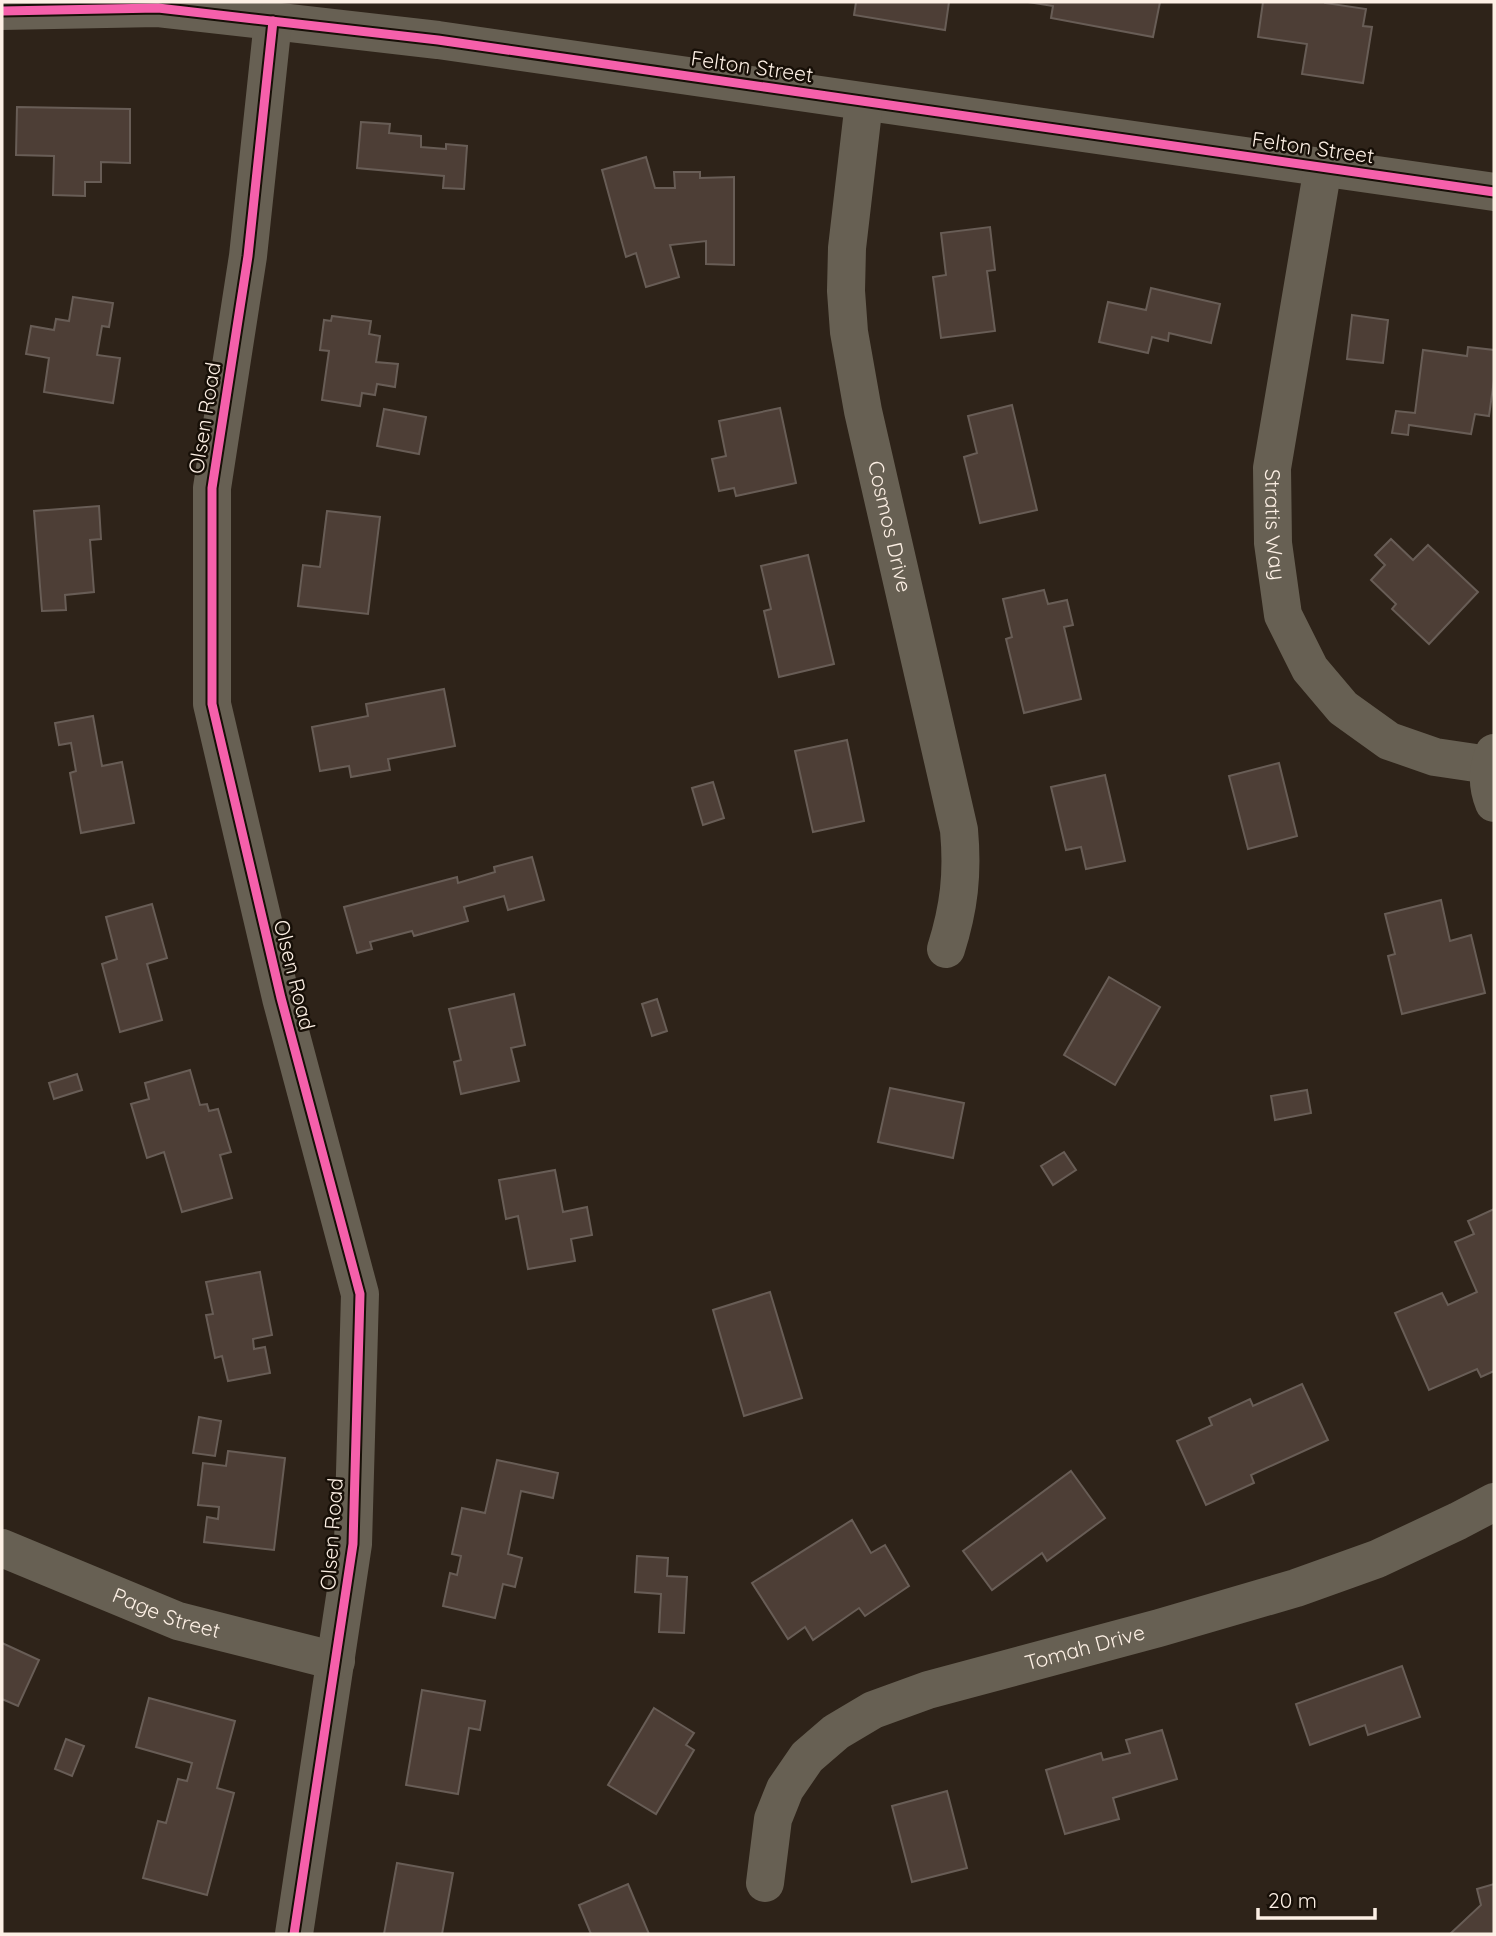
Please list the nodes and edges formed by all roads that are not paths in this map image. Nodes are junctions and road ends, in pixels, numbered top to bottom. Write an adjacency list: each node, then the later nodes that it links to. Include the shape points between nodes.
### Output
1 (2, 11): 3 (street, Felton Street, via 158,8)
2 (371, 17): 3 (street, Felton Street); 4 (street, Felton Street, via 438,40)
3 (273, 21): 12 (street, Olsen Road, via 248,256 212,488 212,704 281,998 360,1294 353,1545)
4 (864, 102): 5 (street, Felton Street); 9 (street, Cosmos Drive, via 847,248 849,332 959,830 960,892)
5 (1323, 167): 6 (street, Felton Street); 7 (street, Stratis Way, via 1272,468 1273,543 1283,615 1310,669 1343,708 1389,741 1435,757)
6 (1494, 192)
7 (1492, 759): 8 (street, Stratis Way, via 1488,784)
8 (1494, 803)
9 (946, 949)
10 (1494, 1502): 13 (street, Tomah Drive, via 1377,1559 1296,1588 928,1690 873,1710 807,1756 785,1789 773,1819)
11 (2, 1548): 12 (street, Page Street, via 178,1621)
12 (336, 1661): 14 (street, Olsen Road)
13 (765, 1883)
14 (294, 1934)

